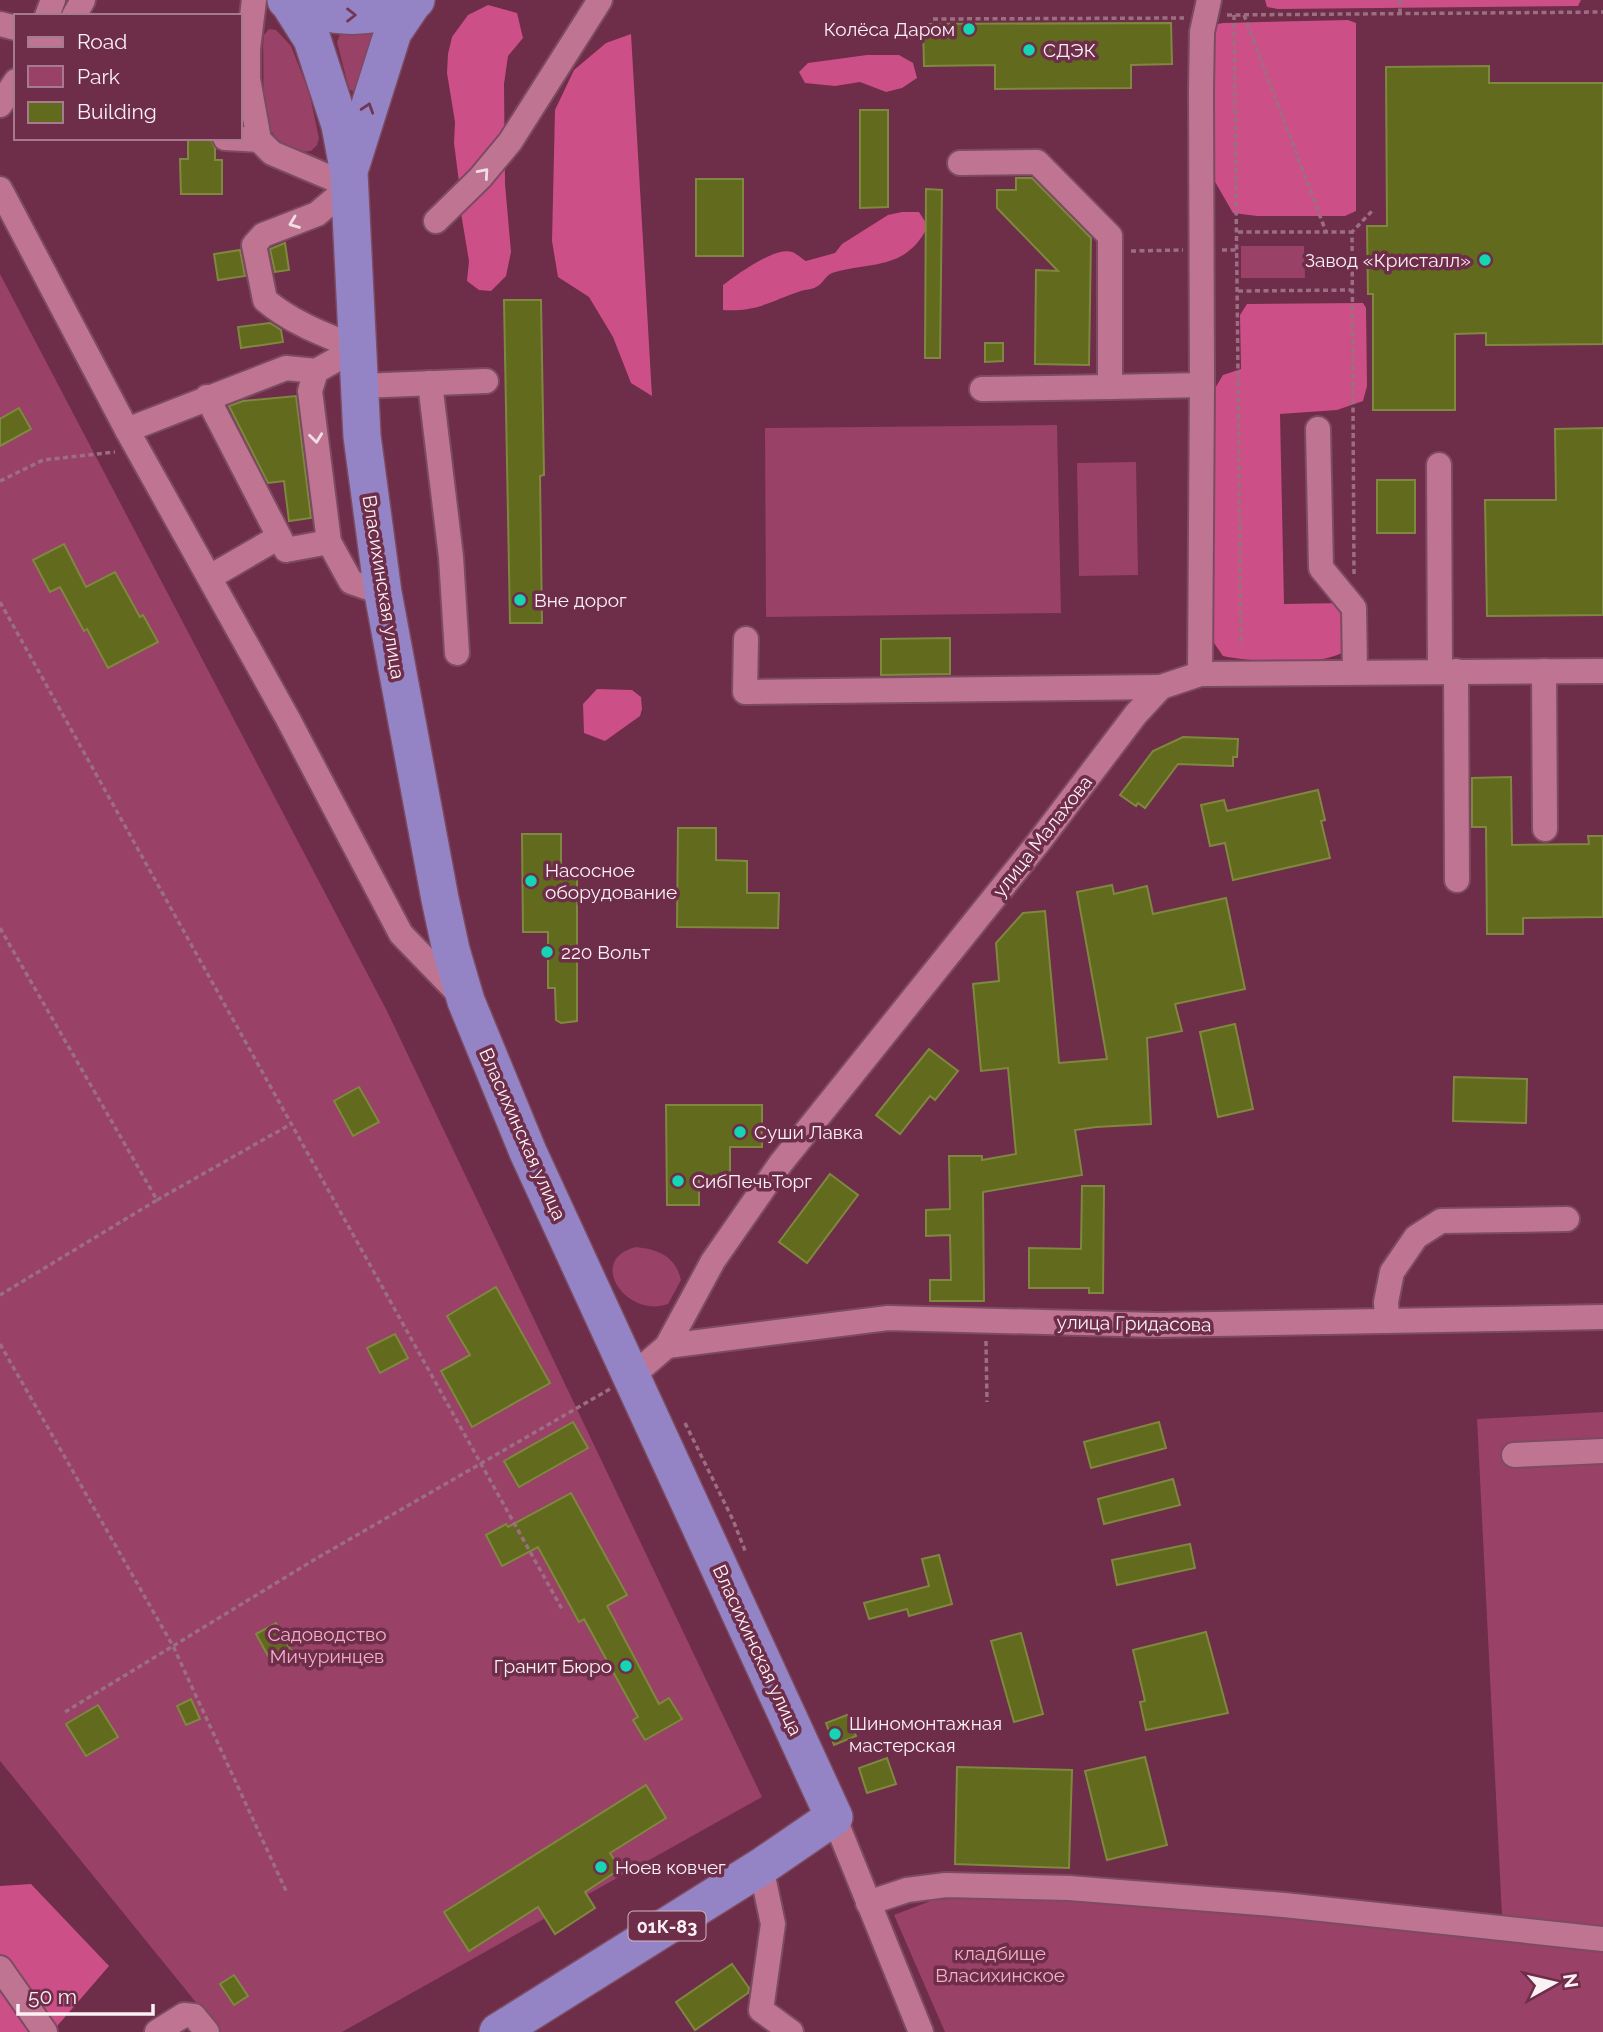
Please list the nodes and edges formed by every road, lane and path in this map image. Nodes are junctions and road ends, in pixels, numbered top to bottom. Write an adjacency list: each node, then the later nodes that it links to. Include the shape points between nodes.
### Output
1 (276, 0): 4 (highway, one-way to 4, via 347,17 393,11); 11 (street, via 248,49); 17 (highway, via 312,39 340,125)
2 (600, 0): 20 (street, one-way to 2, via 510,142)
3 (1400, 0): 7 (path)
4 (415, 1): 17 (highway, one-way to 4, via 393,32)
5 (1206, 8): 8 (path); 10 (path, via 1171,19); 24 (street, via 1201,90)
6 (1603, 12): 7 (path)
7 (1400, 13): 9 (path)
8 (1234, 15): 9 (path); 21 (path)
9 (1244, 15): 22 (path)
10 (933, 19)
11 (244, 79): 15 (street)
12 (14, 84): 13 (street)
13 (0, 105)
14 (242, 139): 15 (street)
15 (259, 140): 17 (street, via 272,153)
16 (960, 163): 26 (street, via 1037,162 1110,236)
17 (350, 180): 29 (highway, Власихинская улица); 29 (street, one-way to 29, via 317,214 263,235 254,245 265,300 311,329)
18 (0, 189): 39 (street)
19 (1373, 210): 23 (path)
20 (436, 221)
21 (1238, 232): 22 (path); 25 (path)
22 (1326, 232): 23 (path)
23 (1352, 232): 27 (path)
24 (1202, 250): 25 (path); 26 (path); 33 (street)
25 (1238, 250): 28 (path)
26 (1110, 251): 35 (street)
27 (1352, 290): 28 (path); 47 (path)
28 (1238, 291): 49 (path)
29 (357, 348): 30 (street); 34 (highway, Власихинская улица)
30 (316, 371): 37 (street, via 286,368); 43 (street, one-way to 43, via 310,390)
31 (486, 381): 32 (street)
32 (430, 383): 34 (street); 50 (street, via 451,557)
33 (1202, 385): 35 (street); 55 (street)
34 (359, 386): 45 (highway, Власихинская улица)
35 (1110, 387): 36 (street)
36 (982, 388)
37 (207, 397): 39 (street); 42 (street)
38 (1318, 429): 47 (street, via 1321,568)
39 (133, 439): 41 (path, via 43,460); 44 (street)
40 (1439, 465): 52 (street)
41 (0, 481)
42 (279, 537): 43 (street, via 286,550); 44 (street)
43 (329, 542): 45 (street, via 351,582)
44 (209, 577): 60 (street, via 401,934)
45 (383, 593): 60 (highway, Власихинская улица, via 437,886)
46 (0, 602): 61 (path)
47 (1354, 608): 51 (street)
48 (746, 639): 56 (street, via 745,692)
49 (1241, 646)
50 (457, 653)
51 (1355, 671): 52 (street, улица Малахова); 55 (street, улица Малахова)
52 (1448, 671): 53 (street, улица Малахова); 58 (street)
53 (1544, 671): 54 (street, улица Малахова); 57 (street)
54 (1603, 671)
55 (1200, 674): 56 (street, улица Малахова)
56 (1161, 687): 69 (street, улица Малахова, via 781,1163 713,1261)
57 (1545, 830)
58 (1457, 880)
59 (0, 928): 62 (path)
60 (466, 1001): 70 (highway, Власихинская улица, via 528,1152)
61 (291, 1124): 62 (path); 75 (path)
62 (158, 1200): 64 (path)
63 (1567, 1219): 67 (street, via 1441,1221 1416,1237 1392,1272)
64 (0, 1295)
65 (1603, 1317): 67 (street, улица Гридасова)
66 (986, 1321): 67 (street, улица Гридасова, via 1157,1325); 69 (street, улица Гридасова, via 888,1318); 71 (path)
67 (1387, 1321)
68 (0, 1344): 78 (path)
69 (667, 1346): 70 (street)
70 (631, 1377): 75 (path); 80 (highway, Власихинская улица)
71 (987, 1402)
72 (685, 1423): 76 (path)
73 (1603, 1451): 74 (street)
74 (1514, 1455)
75 (482, 1463): 77 (path); 78 (path)
76 (747, 1553)
77 (562, 1609)
78 (173, 1646): 79 (path); 82 (path)
79 (65, 1712)
80 (834, 1817): 81 (highway, 01К-83); 83 (street, Власихинская улица)
81 (761, 1867): 89 (highway, 01К-83); 90 (street, via 773,1924 761,2010)
82 (288, 1893)
83 (868, 1903): 84 (street, via 907,1890 946,1885 1069,1888 1284,1905); 91 (street, Власихинская улица)
84 (1603, 1939)
85 (0, 1968): 86 (street)
86 (45, 2032)
87 (157, 2032): 88 (street, via 184,2015 194,2016)
88 (207, 2032)
89 (498, 2032)
90 (791, 2032)
91 (921, 2032)

